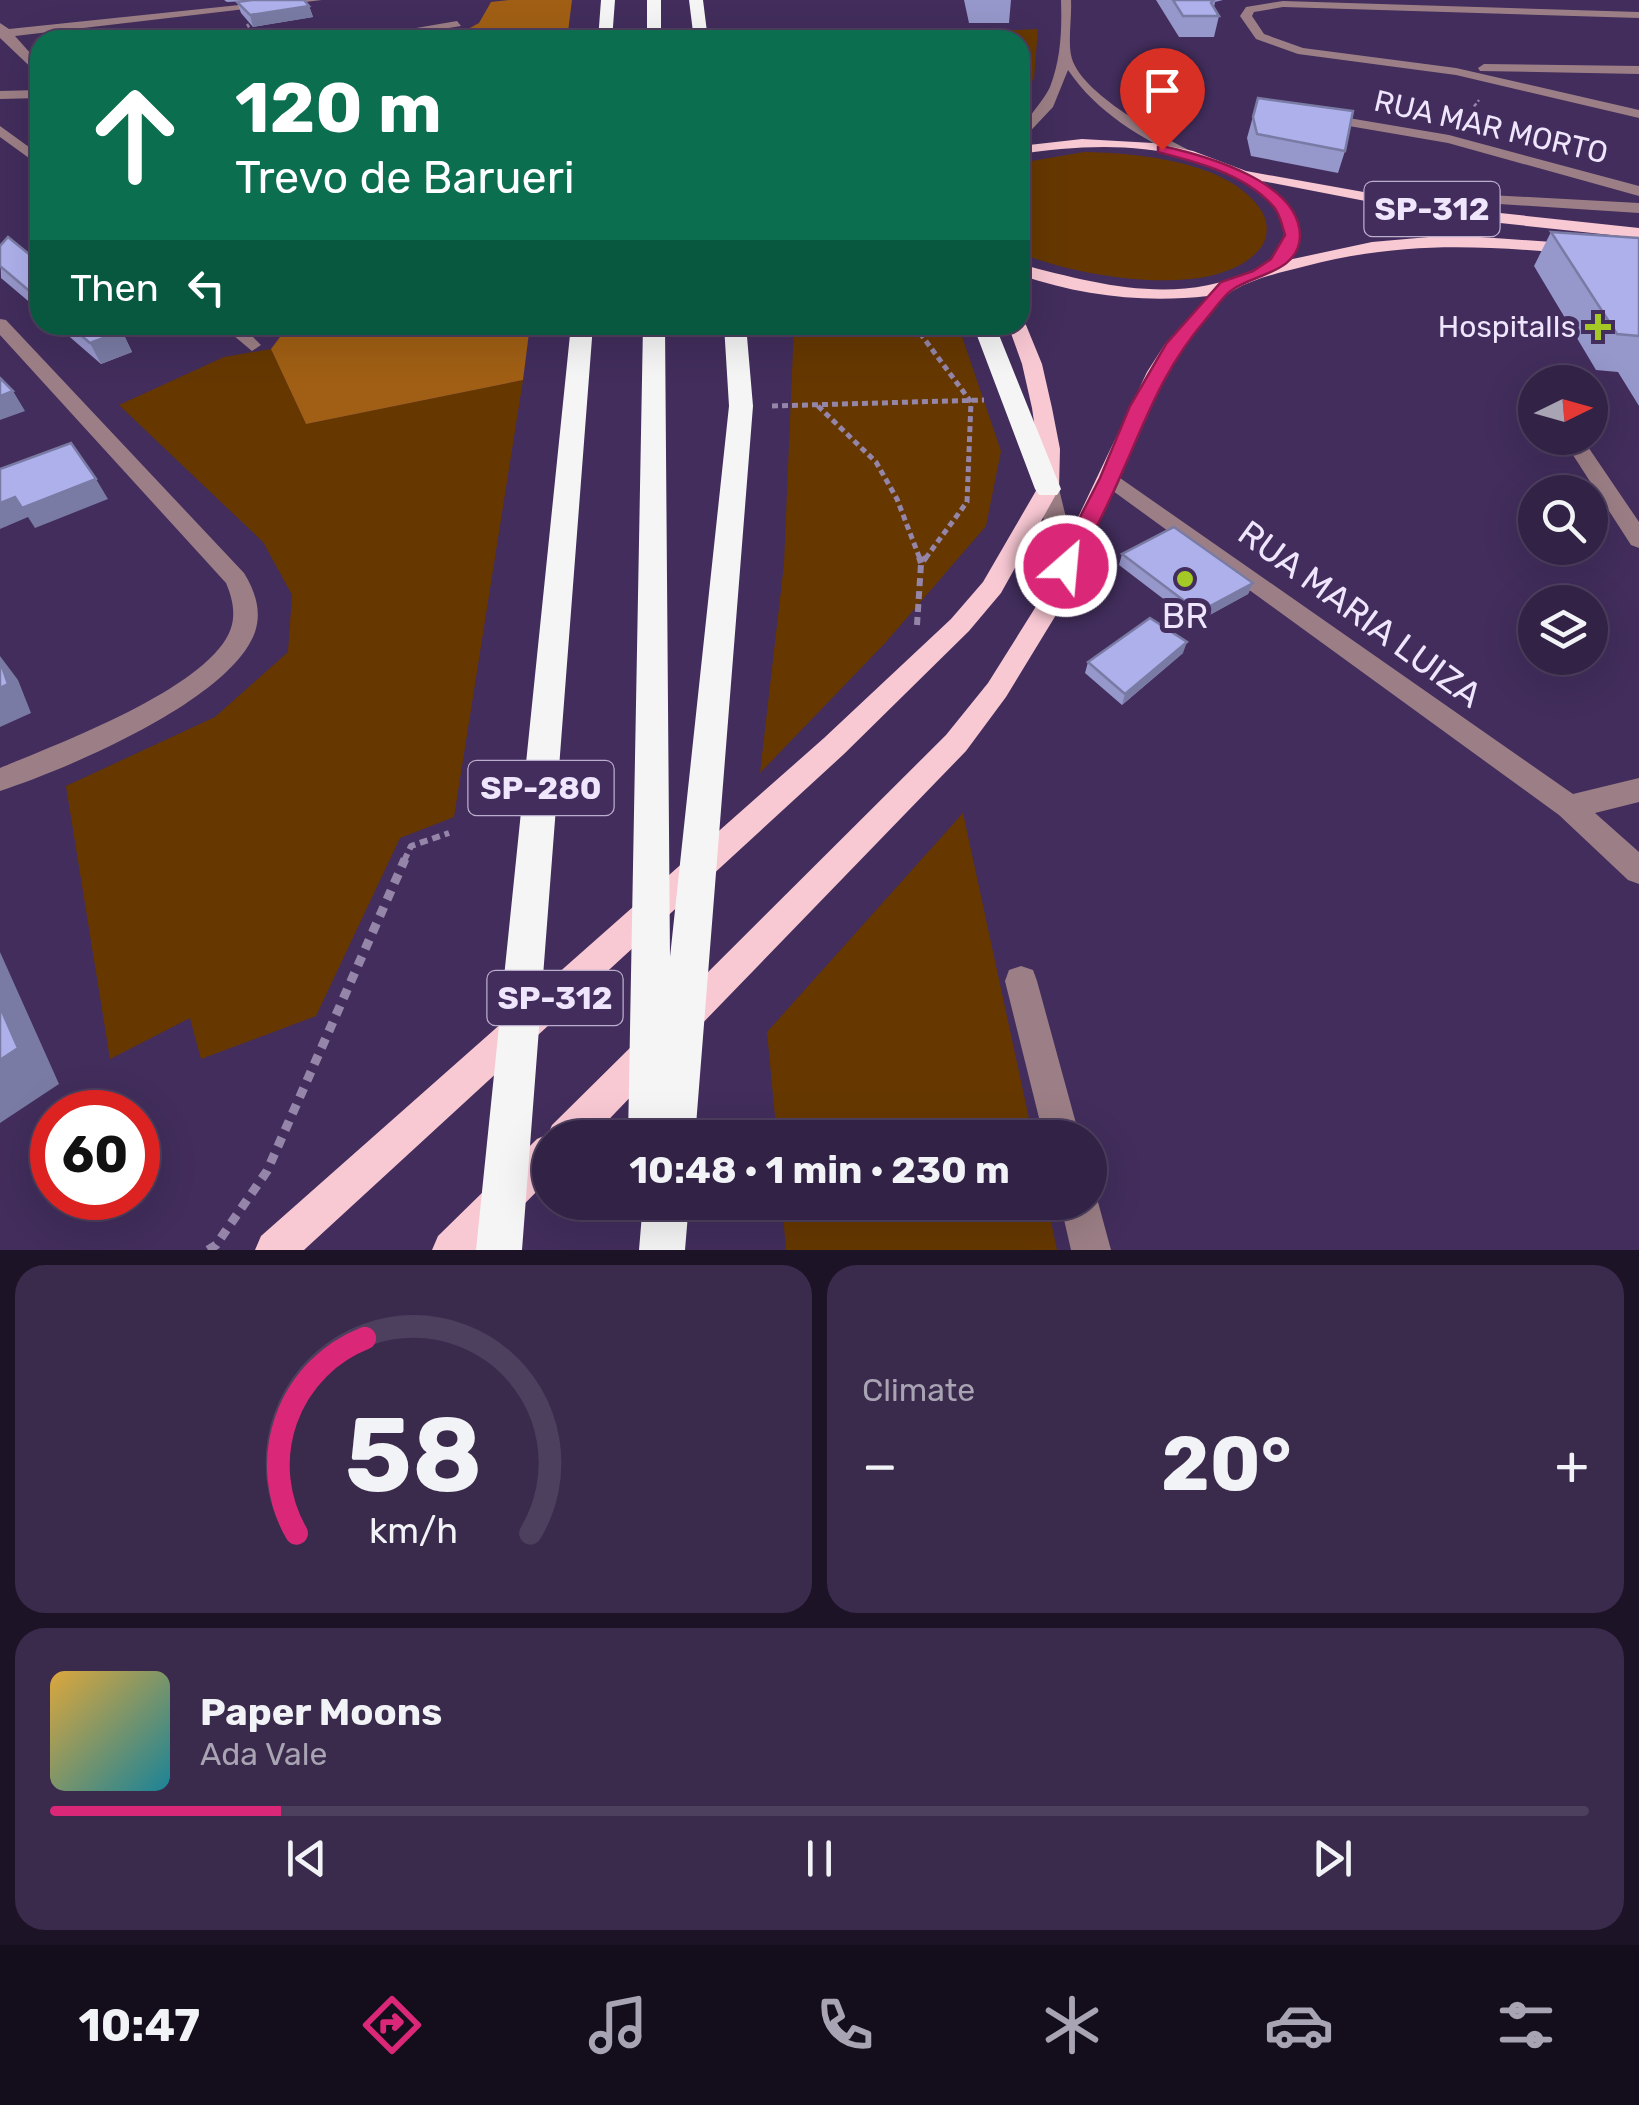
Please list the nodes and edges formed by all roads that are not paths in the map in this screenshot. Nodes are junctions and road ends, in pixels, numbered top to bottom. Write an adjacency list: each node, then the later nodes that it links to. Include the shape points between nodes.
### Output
1 (265, 0): 9 (street)
2 (317, 0): 9 (street)
3 (608, 0): 13 (highway)
4 (654, 0): 14 (highway)
5 (696, 0): 15 (highway)
6 (1066, 0): 17 (street)
7 (1592, 0): 8 (street)
8 (1492, 9): 10 (street); 19 (street, via 1283,4 1250,9 1246,16 1258,36 1284,46)
9 (232, 10): 16 (street)
10 (1639, 15)
11 (458, 24): 12 (street)
12 (432, 30)
13 (606, 30)
14 (654, 30)
15 (700, 30)
16 (2, 31): 18 (street)
17 (1067, 58): 27 (street, via 1053,96); 31 (street, via 1114,114)
18 (30, 61)
19 (1430, 68): 20 (street); 25 (street)
20 (1639, 70)
21 (0, 95): 22 (street)
22 (30, 96)
23 (30, 98): 24 (street)
24 (0, 109)
25 (1639, 114)
26 (1307, 115): 33 (street, RUA MAR MORTO, via 1449,139)
27 (1030, 125)
28 (0, 130): 30 (street)
29 (1030, 149): 31 (main road, SP-312, via 1100,143)
30 (30, 154)
31 (1192, 156): 32 (main road, SP-312)
32 (1227, 168): 36 (main road, SP-312, via 1453,213); 39 (main road, via 1268,192 1290,220 1288,249)
33 (1639, 191)
34 (1489, 200): 35 (street)
35 (1639, 208)
36 (1639, 233)
37 (1636, 253): 39 (main road, SP-312, via 1419,240 1343,250)
38 (1030, 272): 40 (main road, via 1114,292)
39 (1259, 274): 40 (main road, SP-312)
40 (1227, 286): 50 (main road, SP-312, via 1156,372)
41 (0, 324): 54 (street, via 236,579 246,600 239,641 189,687 118,728)
42 (242, 335): 48 (street)
43 (581, 335): 69 (highway, SP-280)
44 (654, 335): 60 (highway, SP-280)
45 (736, 335): 61 (highway, via 741,406)
46 (988, 335): 51 (highway)
47 (1020, 335): 51 (main road, via 1042,408)
48 (252, 344)
49 (1583, 455): 52 (street)
50 (1110, 478): 53 (main road, SP-312); 56 (street, RUA MARIA LUIZA)
51 (1048, 489): 53 (street); 67 (main road, SP-312, via 992,588 960,625)
52 (1639, 540)
53 (1066, 566): 59 (main road, SP-312, via 998,690 956,743)
54 (0, 780)
55 (1639, 790): 56 (street)
56 (1569, 808): 57 (street, RUA MARIA LUIZA)
57 (1639, 872)
58 (1022, 982): 62 (street)
59 (583, 1120)
60 (650, 1120)
61 (674, 1120)
62 (1057, 1120)
63 (532, 1170): 68 (main road)
64 (650, 1220): 70 (highway)
65 (664, 1220): 71 (highway)
66 (1084, 1220): 72 (street)
67 (275, 1250)
68 (452, 1250)
69 (499, 1250)
70 (650, 1250)
71 (662, 1250)
72 (1091, 1250)

